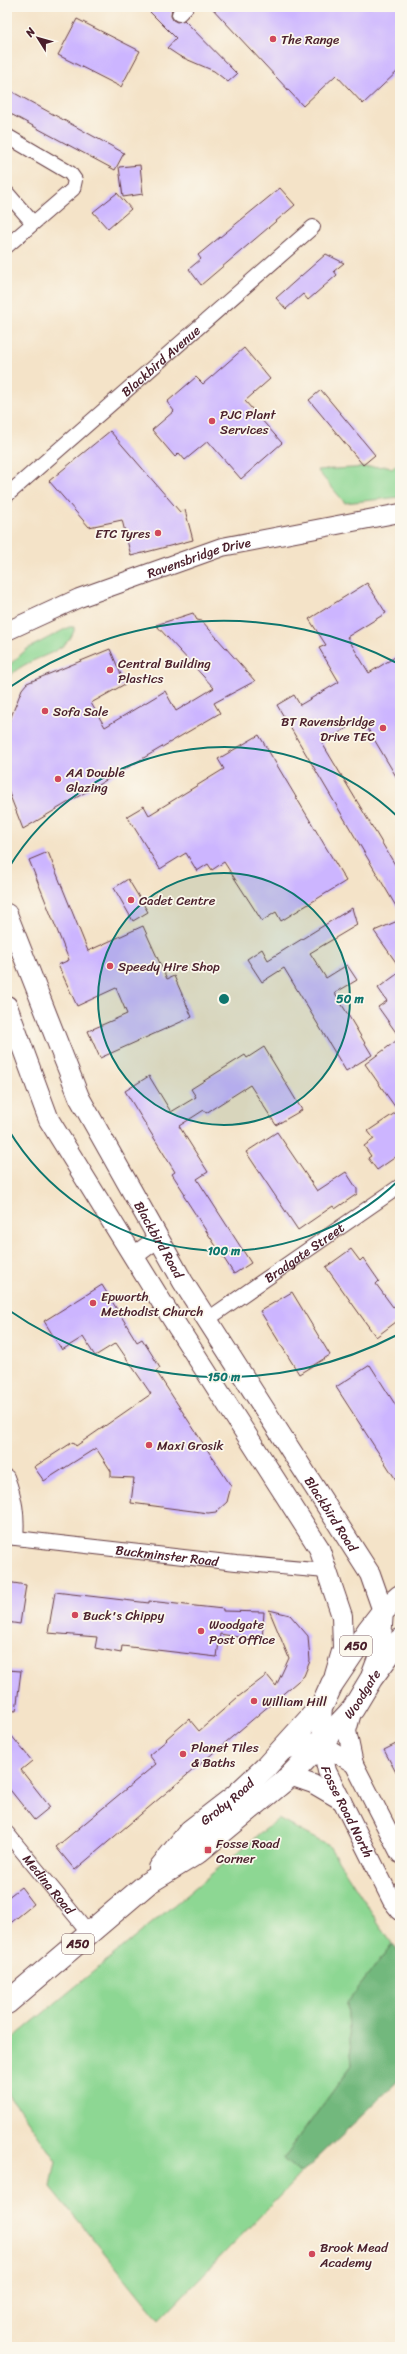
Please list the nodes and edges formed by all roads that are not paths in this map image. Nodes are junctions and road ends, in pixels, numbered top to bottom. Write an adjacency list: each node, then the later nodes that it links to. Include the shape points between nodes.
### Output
1 (7, 136): 3 (street, via 70,172 75,180 73,189)
2 (7, 193): 3 (street)
3 (33, 223): 5 (street)
4 (313, 227): 6 (street, Blackbird Avenue)
5 (7, 246)
6 (7, 495)
7 (400, 513): 8 (street, Ravensbridge Drive, via 222,547 79,598)
8 (7, 631)
9 (7, 914): 12 (main road, Blackbird Road, via 79,1097)
10 (7, 1006): 13 (main road, via 49,1120)
11 (400, 1186): 14 (street, Bradgate Street)
12 (158, 1238): 13 (street); 14 (main road, Blackbird Road)
13 (134, 1256): 17 (main road, via 319,1548)
14 (208, 1319): 19 (main road, Blackbird Road, via 370,1574)
15 (7, 1476): 16 (street, via 15,1498 18,1517)
16 (11, 1537): 17 (street, Buckminster Road, via 236,1563)
17 (326, 1570): 22 (main road, via 342,1616 343,1648)
18 (400, 1596): 19 (main road, A50)
19 (383, 1611): 21 (main road, Blackbird Road, via 380,1653); 22 (main road, A50)
20 (400, 1640): 21 (main road, Woodgate / A50)
21 (371, 1679): 23 (main road, Woodgate / A50)
22 (328, 1694): 24 (street, Fosse Road North); 25 (main road, Groby Road / A50)
23 (353, 1709): 24 (main road, Woodgate / A50); 26 (street, Fosse Road North, via 347,1731)
24 (321, 1744): 25 (street, via 310,1742); 26 (street); 27 (main road, Groby Road / A50); 28 (street, Fosse Road North, via 327,1771)
25 (280, 1752): 31 (main road, Groby Road / A50, via 234,1797 190,1831)
26 (354, 1764): 30 (street, Fosse Road North)
27 (290, 1776): 28 (street, via 312,1784); 31 (main road, Groby Road / A50, via 197,1853)
28 (342, 1802): 32 (street, Fosse Road North, via 392,1901)
29 (7, 1833): 33 (street, Medina Road)
30 (400, 1854)
31 (148, 1883): 33 (main road, Groby Road / A50)
32 (400, 1911)
33 (90, 1934): 34 (main road, Groby Road / A50)
34 (7, 2003)

